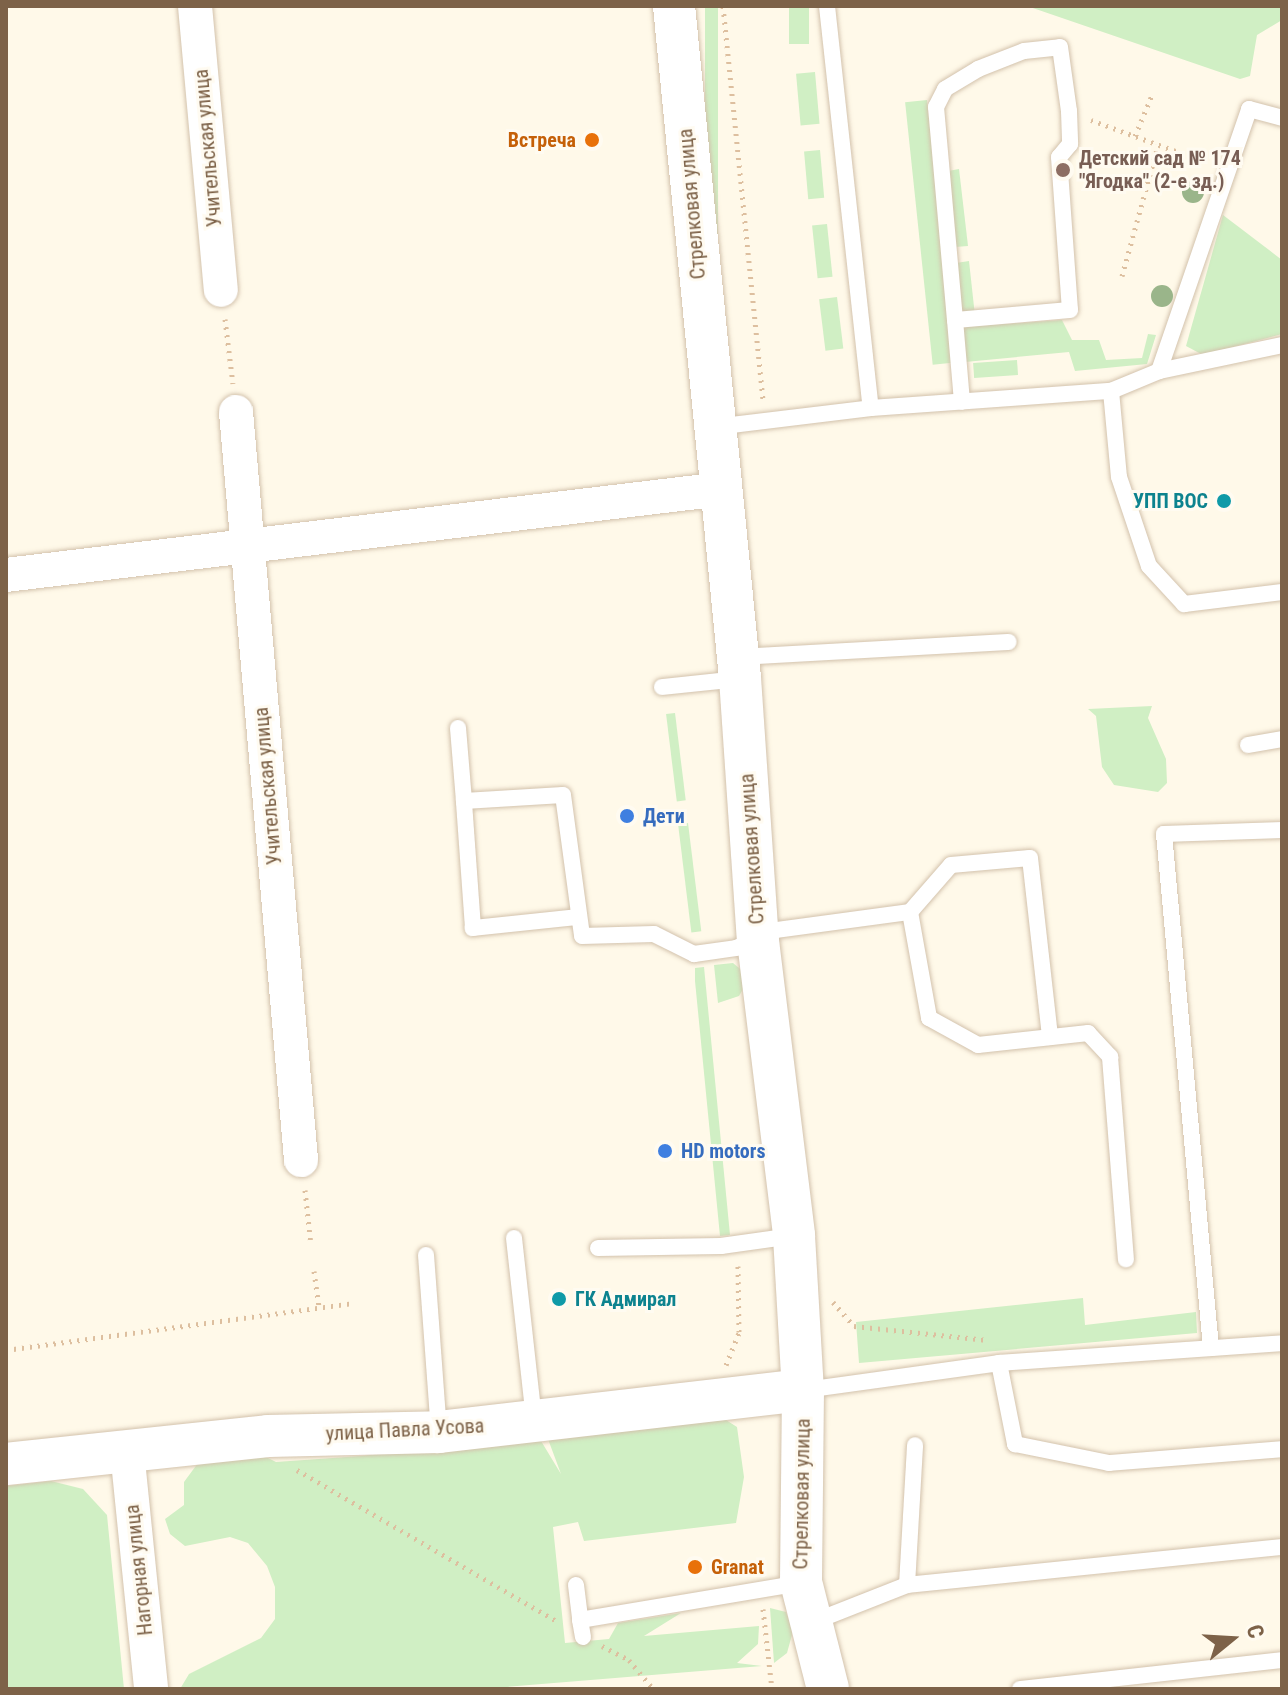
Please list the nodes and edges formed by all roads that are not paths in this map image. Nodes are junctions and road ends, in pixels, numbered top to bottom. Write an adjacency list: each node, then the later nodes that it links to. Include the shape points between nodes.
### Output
1 (195, 6): 5 (street, Учительская улица)
2 (674, 6): 13 (street, Стрелковая улица)
3 (827, 6): 11 (lane)
4 (1282, 118): 8 (lane, via 1249,109)
5 (221, 290)
6 (955, 320): 6 (lane, via 1070,310 1059,157 1070,144 1069,111 1060,47 1024,51 978,69 945,89 936,107); 10 (lane)
7 (1282, 345): 8 (lane)
8 (1159, 371): 9 (lane)
9 (1111, 391): 10 (lane); 17 (lane, via 1119,477 1149,566 1184,604)
10 (962, 402): 11 (lane)
11 (871, 408): 13 (lane)
12 (236, 412): 15 (street, Учительская улица)
13 (713, 427): 14 (street, Стрелковая улица)
14 (722, 489): 15 (street); 19 (street, Стрелковая улица)
15 (246, 546): 16 (street); 30 (street, Учительская улица)
16 (6, 575)
17 (1282, 592)
18 (1009, 642): 19 (lane)
19 (738, 668): 20 (lane); 28 (street, Стрелковая улица)
20 (662, 687)
21 (458, 728): 24 (lane)
22 (1282, 739): 23 (lane)
23 (1248, 745)
24 (464, 801): 27 (lane, via 563,795); 27 (lane, via 473,928)
25 (1282, 830): 37 (lane, via 1164,834)
26 (910, 912): 28 (lane, via 776,930); 29 (lane, via 929,1018 978,1045); 29 (lane, via 951,865 1030,858)
27 (578, 917): 28 (lane, via 582,936 654,934 694,954)
28 (758, 941): 31 (street, Стрелковая улица)
29 (1050, 1037): 35 (lane, via 1088,1033 1110,1057)
30 (301, 1160)
31 (794, 1236): 33 (lane, via 721,1246); 39 (street, Стрелковая улица)
32 (514, 1238): 40 (lane)
33 (598, 1248)
34 (426, 1255): 41 (lane)
35 (1126, 1259)
36 (1282, 1343): 37 (lane)
37 (1211, 1348): 38 (lane)
38 (999, 1363): 39 (lane); 43 (lane, via 1015,1444 1109,1463)
39 (803, 1390): 40 (street, улица Павла Усова); 47 (street, Стрелковая улица)
40 (534, 1420): 41 (street, улица Павла Усова)
41 (439, 1432): 44 (street, улица Павла Усова, via 268,1436)
42 (915, 1445): 49 (lane)
43 (1282, 1449)
44 (127, 1451): 45 (street, улица Павла Усова); 52 (street, Нагорная улица)
45 (6, 1464)
46 (1282, 1547): 49 (lane)
47 (801, 1582): 48 (lane, via 581,1628); 50 (street, Стрелковая улица)
48 (576, 1585)
49 (907, 1585): 50 (lane)
50 (813, 1622): 53 (street, Стрелковая улица)
51 (1282, 1660): 54 (lane)
52 (151, 1689)
53 (828, 1689)
54 (1020, 1689)

